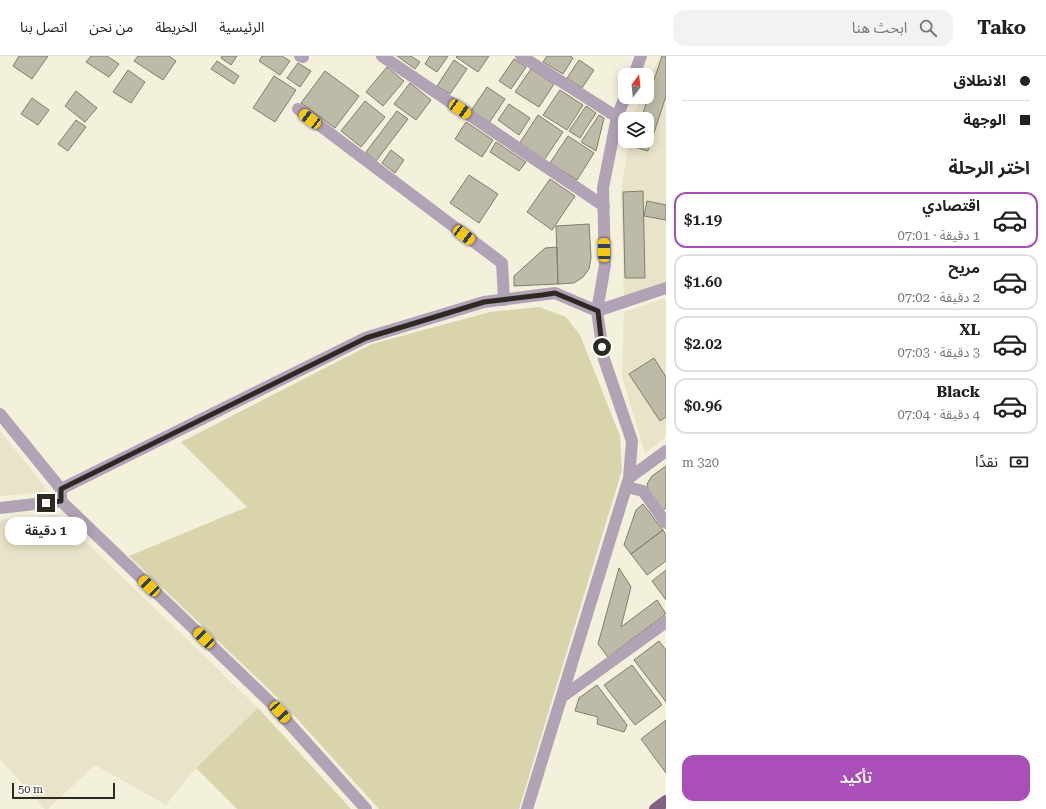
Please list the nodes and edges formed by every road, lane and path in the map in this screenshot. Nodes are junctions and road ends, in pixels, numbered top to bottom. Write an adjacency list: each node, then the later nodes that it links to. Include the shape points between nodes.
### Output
1 (382, 56): 8 (street)
2 (521, 56): 7 (street)
3 (641, 56): 4 (street)
4 (637, 68)
5 (622, 104): 7 (street)
6 (298, 110): 10 (street, via 502,263)
7 (617, 117): 8 (street, via 603,188)
8 (604, 206): 11 (street, via 605,265)
9 (666, 288): 11 (street)
10 (504, 300): 11 (street, via 555,293); 15 (street, via 484,302 366,338)
11 (598, 311): 14 (street, via 604,359 632,441)
12 (0, 414): 15 (street)
13 (666, 451): 14 (street)
14 (628, 482): 17 (street, via 643,491); 19 (street)
15 (61, 495): 16 (street); 21 (street, via 270,702)
16 (0, 508)
17 (666, 522)
18 (666, 622): 19 (street)
19 (562, 697): 22 (street)
20 (666, 801): 23 (main road)
21 (366, 809)
22 (527, 809)
23 (655, 809)

